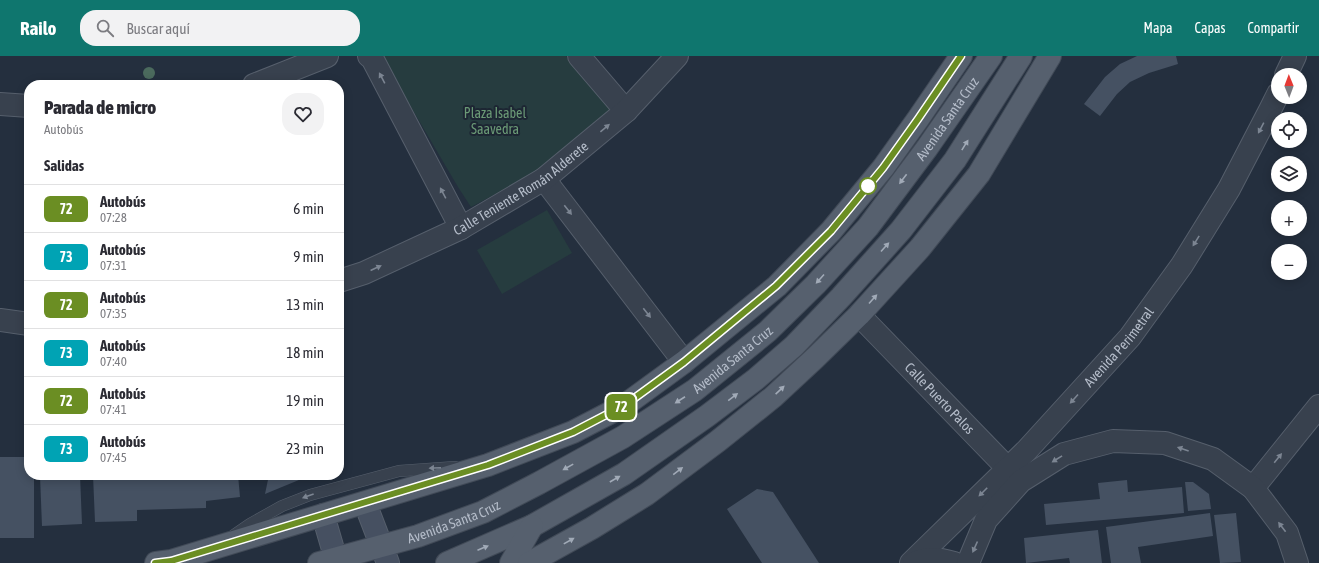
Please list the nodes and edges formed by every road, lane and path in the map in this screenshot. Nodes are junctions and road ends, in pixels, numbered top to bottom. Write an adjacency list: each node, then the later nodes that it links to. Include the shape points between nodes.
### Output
1 (327, 56): 11 (street)
2 (369, 56): 17 (street, one-way to 2)
3 (579, 56): 15 (street)
4 (677, 56): 15 (street, Calle Teniente Román Alderete)
5 (961, 56): 22 (main road, Avenida Santa Cruz, via 883,168 831,231 776,286)
6 (991, 56): 31 (main road, Avenida Santa Cruz, one-way to 31, via 868,227 816,284 736,358 695,390 622,437 539,484 483,512 418,536)
7 (1021, 56): 29 (main road, Avenida Santa Cruz, one-way to 7, via 624,474 707,416 794,346 901,230 955,160)
8 (1050, 56): 19 (main road, one-way to 8, via 920,248 979,174)
9 (1295, 56): 10 (street)
10 (1289, 68)
11 (267, 80)
12 (0, 104): 14 (street)
13 (1273, 104): 25 (street, Avenida Perimetral, one-way to 25, via 1229,189 1182,265 1130,337 1027,450)
14 (24, 106)
15 (626, 111): 16 (street, Calle Teniente Román Alderete, one-way to 15)
16 (544, 179): 17 (street, Calle Teniente Román Alderete); 22 (street, one-way to 22)
17 (461, 228): 18 (street, Calle Teniente Román Alderete, one-way to 17, via 364,273)
18 (344, 279)
19 (859, 315): 25 (street, Calle Puerto Palos); 33 (main road, one-way to 19, via 647,494 718,441 773,397)
20 (0, 320): 21 (street)
21 (24, 323)
22 (684, 362): 24 (main road, Avenida Santa Cruz, via 625,405 573,432)
23 (1319, 406): 26 (street, one-way to 23)
24 (488, 465): 27 (main road, Avenida Santa Cruz); 30 (lane, one-way to 30, via 399,470 310,495 282,506 250,524)
25 (1014, 475): 26 (street, one-way to 25, via 1213,459 1164,443 1113,441 1064,454); 37 (street, Avenida Perimetral, one-way to 37); 39 (street, one-way to 39, via 986,520)
26 (1254, 488): 40 (street, one-way to 26, via 1287,533)
27 (364, 503): 28 (main road, Avenida Santa Cruz); 31 (main road)
28 (323, 515): 30 (main road, Avenida Santa Cruz); 32 (main road)
29 (532, 526): 35 (main road, Avenida Santa Cruz, one-way to 29); 36 (main road)
30 (220, 546): 34 (main road, Avenida Santa Cruz)
31 (385, 554): 32 (main road, Avenida Santa Cruz)
32 (330, 562)
33 (534, 562)
34 (156, 563)
35 (447, 563)
36 (511, 563)
37 (913, 563): 38 (street, Avenida Perimetral, via 937,559)
38 (954, 563)
39 (968, 563)
40 (1297, 563)

